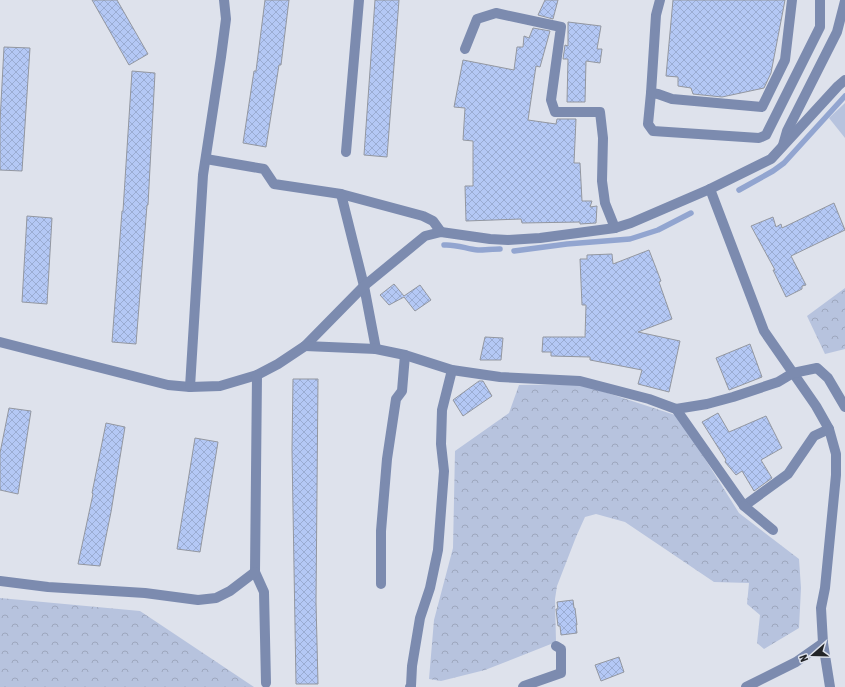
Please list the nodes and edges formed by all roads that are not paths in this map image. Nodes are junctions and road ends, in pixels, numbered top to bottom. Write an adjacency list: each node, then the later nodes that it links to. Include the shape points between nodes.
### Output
1 (224, 0): 13 (street, via 226,19)
2 (359, 0): 12 (street)
3 (660, 0): 10 (street, via 656,15)
4 (792, 0): 10 (street, via 785,60 762,107 672,100)
5 (820, 0): 10 (street, via 820,27 766,135 759,138 653,131 648,124)
6 (845, 1): 7 (street)
7 (841, 30): 11 (street, via 787,131)
8 (465, 49): 16 (street, via 478,18 496,13 561,27 551,100 555,112 600,112 603,138 602,181 605,202)
9 (845, 80): 11 (street)
10 (650, 93)
11 (783, 147): 14 (street, via 771,160)
12 (346, 152)
13 (206, 159): 15 (street, via 264,169 274,184); 26 (street)
14 (710, 189): 16 (street); 24 (street, via 764,331)
15 (341, 194): 17 (street, via 423,216 433,221); 18 (street)
16 (615, 228): 17 (street, via 508,240)
17 (441, 232): 18 (street, via 425,236)
18 (364, 286): 20 (street); 21 (street)
19 (0, 342): 26 (street, via 168,385)
20 (305, 346): 21 (street); 25 (street)
21 (376, 349): 22 (street)
22 (405, 356): 23 (street); 35 (street, via 402,390 396,399 387,459 381,531)
23 (452, 370): 28 (street, via 500,377 580,381 649,399); 39 (street, via 442,410 441,444 444,472 438,550 420,618)
24 (793, 372): 27 (street, via 817,368 828,378); 28 (street, via 778,382 733,397); 29 (street)
25 (257, 374): 26 (street, via 220,386); 33 (street)
26 (190, 387)
27 (845, 407)
28 (676, 409): 31 (street)
29 (829, 429): 30 (street); 31 (street, via 814,436 788,474)
30 (841, 454): 36 (street, via 836,475 821,608)
31 (744, 506): 32 (street)
32 (773, 530)
33 (255, 572): 34 (street, via 216,598 198,600); 38 (street, via 264,592)
34 (0, 581)
35 (381, 584)
36 (823, 643): 41 (street, via 796,662); 42 (street)
37 (556, 646): 40 (street, via 561,649 561,672)
38 (266, 683)
39 (410, 687)
40 (522, 687)
41 (746, 687)
42 (830, 687)

